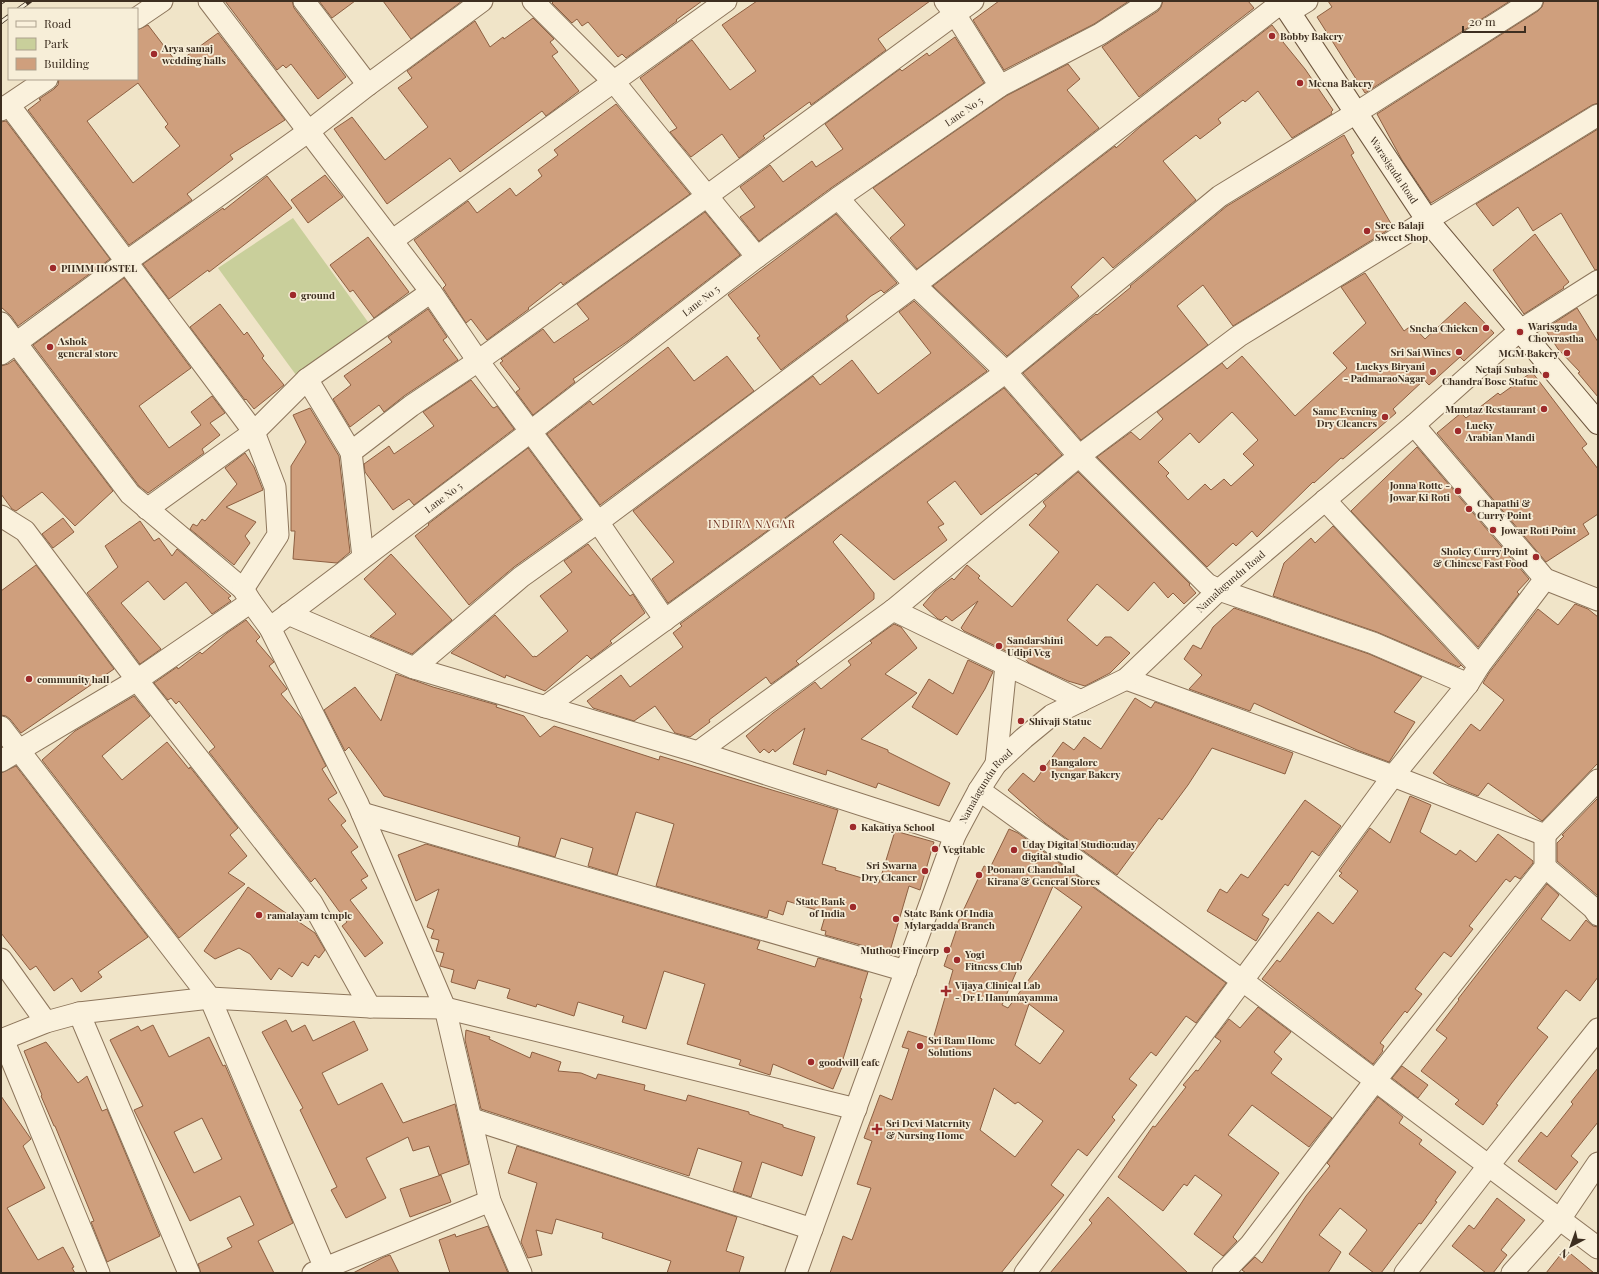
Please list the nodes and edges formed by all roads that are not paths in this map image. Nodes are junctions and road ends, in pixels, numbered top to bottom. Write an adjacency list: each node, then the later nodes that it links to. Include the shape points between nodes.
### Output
1 (162, 1): 12 (street)
2 (209, 1): 20 (street)
3 (304, 1): 15 (street)
4 (482, 1): 15 (street)
5 (533, 1): 14 (street)
6 (726, 1): 14 (street)
7 (973, 1): 11 (street)
8 (1151, 1): 16 (street, Lane No 5, via 1100,34)
9 (1532, 1): 18 (street)
10 (1289, 4): 18 (street, Warasiguda Road); 28 (street)
11 (950, 8): 16 (street); 21 (street)
12 (138, 17)
13 (46, 80): 17 (street)
14 (614, 82): 21 (street); 24 (street)
15 (368, 85): 20 (street)
16 (1000, 86): 22 (street, Lane No 5)
17 (5, 108): 26 (street)
18 (1356, 113): 23 (street, Warasiguda Road); 34 (street, via 1220,196)
19 (1598, 115): 23 (street)
20 (309, 131): 24 (street); 26 (street)
21 (707, 196): 25 (street); 33 (street)
22 (838, 198): 25 (street, Lane No 5); 28 (street)
23 (1428, 221): 31 (street, Warasiguda Road); 41 (street, via 1239,336)
24 (393, 240): 29 (street)
25 (757, 256): 39 (street, Lane No 5)
26 (126, 262): 32 (street); 38 (street)
27 (1598, 281): 31 (street, Namalagundu Road)
28 (916, 285): 34 (street); 45 (street)
29 (431, 292): 33 (street); 35 (street)
30 (1, 323): 32 (street)
31 (1519, 331): 36 (street, Warasiguda Road); 37 (street, Namalagundu Road)
32 (8, 348): 43 (street, via 130,494)
33 (478, 361): 39 (street); 40 (street, via 411,406)
34 (1006, 372): 41 (street); 53 (street)
35 (307, 379): 38 (street); 40 (street)
36 (1598, 423)
37 (1414, 424): 42 (street, Namalagundu Road); 47 (street)
38 (254, 432): 43 (street); 49 (street, via 275,487 278,535)
39 (530, 432): 45 (street); 46 (street, Lane No 5)
40 (351, 452): 46 (street)
41 (1078, 456): 48 (street, via 1207,584); 51 (street)
42 (1325, 500): 48 (street, Namalagundu Road); 56 (street)
43 (147, 509): 49 (street)
44 (1, 516): 59 (street, via 25,531)
45 (598, 522): 53 (street); 57 (street, via 521,577)
46 (363, 557): 52 (street, Lane No 5)
47 (1545, 579): 50 (street); 56 (street)
48 (1219, 590): 58 (street, Namalagundu Road); 60 (street, via 1373,643)
49 (247, 595): 54 (street); 59 (street)
50 (1598, 600)
51 (893, 610): 55 (street); 64 (street)
52 (288, 614): 54 (street, Lane No 5); 57 (street)
53 (665, 620): 62 (street)
54 (270, 628): 70 (street)
55 (1006, 665): 61 (street); 66 (street)
56 (1479, 666): 60 (street)
57 (414, 668): 62 (street)
58 (1126, 679): 61 (street, Namalagundu Road); 67 (street)
59 (137, 680): 65 (street); 79 (street, via 312,903)
60 (1468, 684): 67 (street)
61 (1081, 701): 66 (street, Namalagundu Road, via 1052,715)
62 (545, 707): 64 (street)
63 (1, 727): 65 (street)
64 (698, 752): 71 (street)
65 (10, 756): 78 (street)
66 (996, 764): 69 (street, Namalagundu Road)
67 (1393, 776): 72 (street); 77 (street)
68 (1598, 780): 72 (street)
69 (979, 790): 71 (street, Namalagundu Road); 77 (street)
70 (362, 813): 76 (street); 80 (street)
71 (955, 835): 76 (street, Namalagundu Road)
72 (1545, 835): 73 (street)
73 (1545, 868): 74 (street); 85 (street)
74 (1596, 910)
75 (1, 959): 82 (street)
76 (906, 971): 86 (street, Namalagundu Road)
77 (1243, 981): 85 (street); 99 (street)
78 (210, 998): 79 (street); 81 (street); 94 (street)
79 (370, 1007): 80 (street)
80 (445, 1008): 86 (street); 87 (street)
81 (79, 1013): 82 (street); 96 (street)
82 (46, 1022): 84 (street)
83 (1598, 1030): 89 (street)
84 (2, 1040): 95 (street)
85 (1375, 1081): 89 (street); 100 (street, via 1250,1245)
86 (856, 1109): 92 (street, Namalagundu Road)
87 (472, 1119): 90 (street); 92 (street)
88 (1598, 1163): 91 (street)
89 (1489, 1165): 91 (street); 101 (street)
90 (490, 1201): 94 (street); 97 (street)
91 (1560, 1219): 93 (street); 102 (street)
92 (812, 1229): 98 (street, Namalagundu Road)
93 (1598, 1248)
94 (322, 1271)
95 (99, 1273)
96 (189, 1273)
97 (521, 1273)
98 (796, 1273)
99 (1025, 1273)
100 (1223, 1273)
101 (1405, 1273)
102 (1512, 1273)

